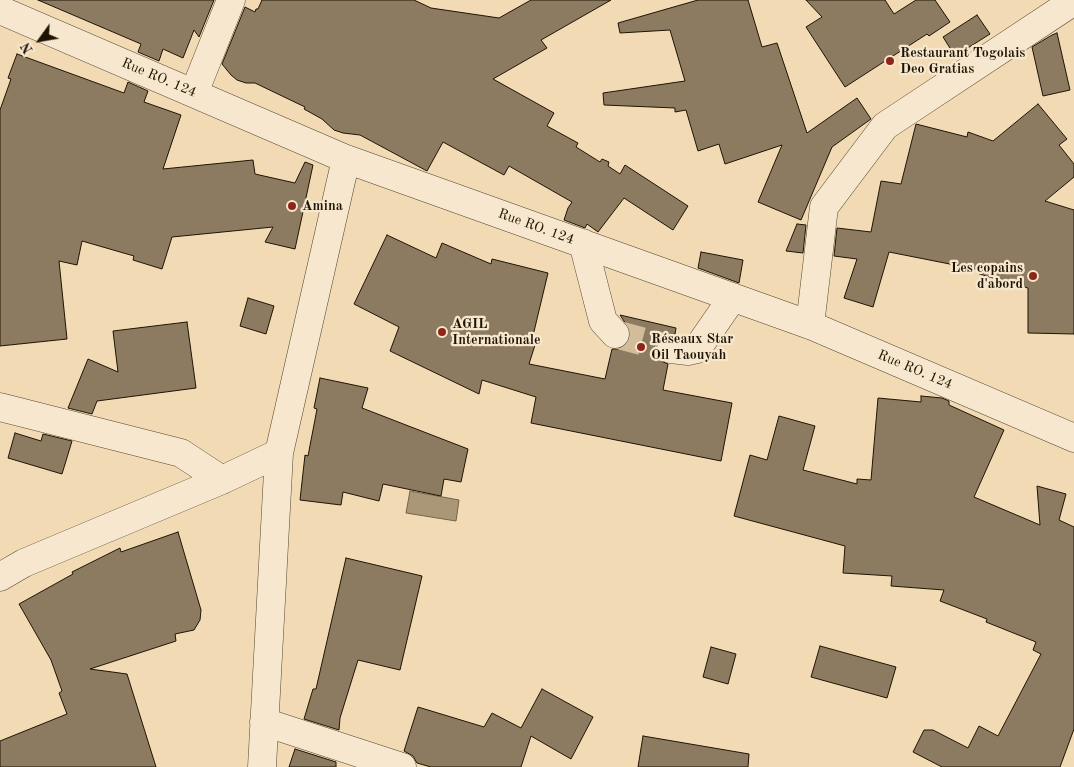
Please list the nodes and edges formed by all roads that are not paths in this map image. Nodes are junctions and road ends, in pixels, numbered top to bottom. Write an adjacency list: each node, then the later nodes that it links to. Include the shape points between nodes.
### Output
1 (231, 0): 4 (street)
2 (1074, 1): 8 (street, via 885,126 824,207)
3 (0, 10): 4 (street, Rue RO. 124)
4 (194, 94): 5 (street, Rue RO. 124)
5 (346, 158): 6 (street, Rue RO. 124); 13 (street)
6 (582, 243): 7 (street, Rue RO. 124); 9 (street, via 602,321)
7 (733, 297): 8 (street, Rue RO. 124); 10 (street, via 697,349)
8 (810, 325): 12 (street, Rue RO. 124)
9 (615, 334)
10 (671, 349)
11 (0, 407): 14 (street, via 181,453)
12 (1074, 438)
13 (279, 452): 14 (street); 16 (street)
14 (222, 480): 15 (street, via 24,563)
15 (0, 577)
16 (264, 722): 17 (street); 18 (street)
17 (262, 767)
18 (402, 767)

